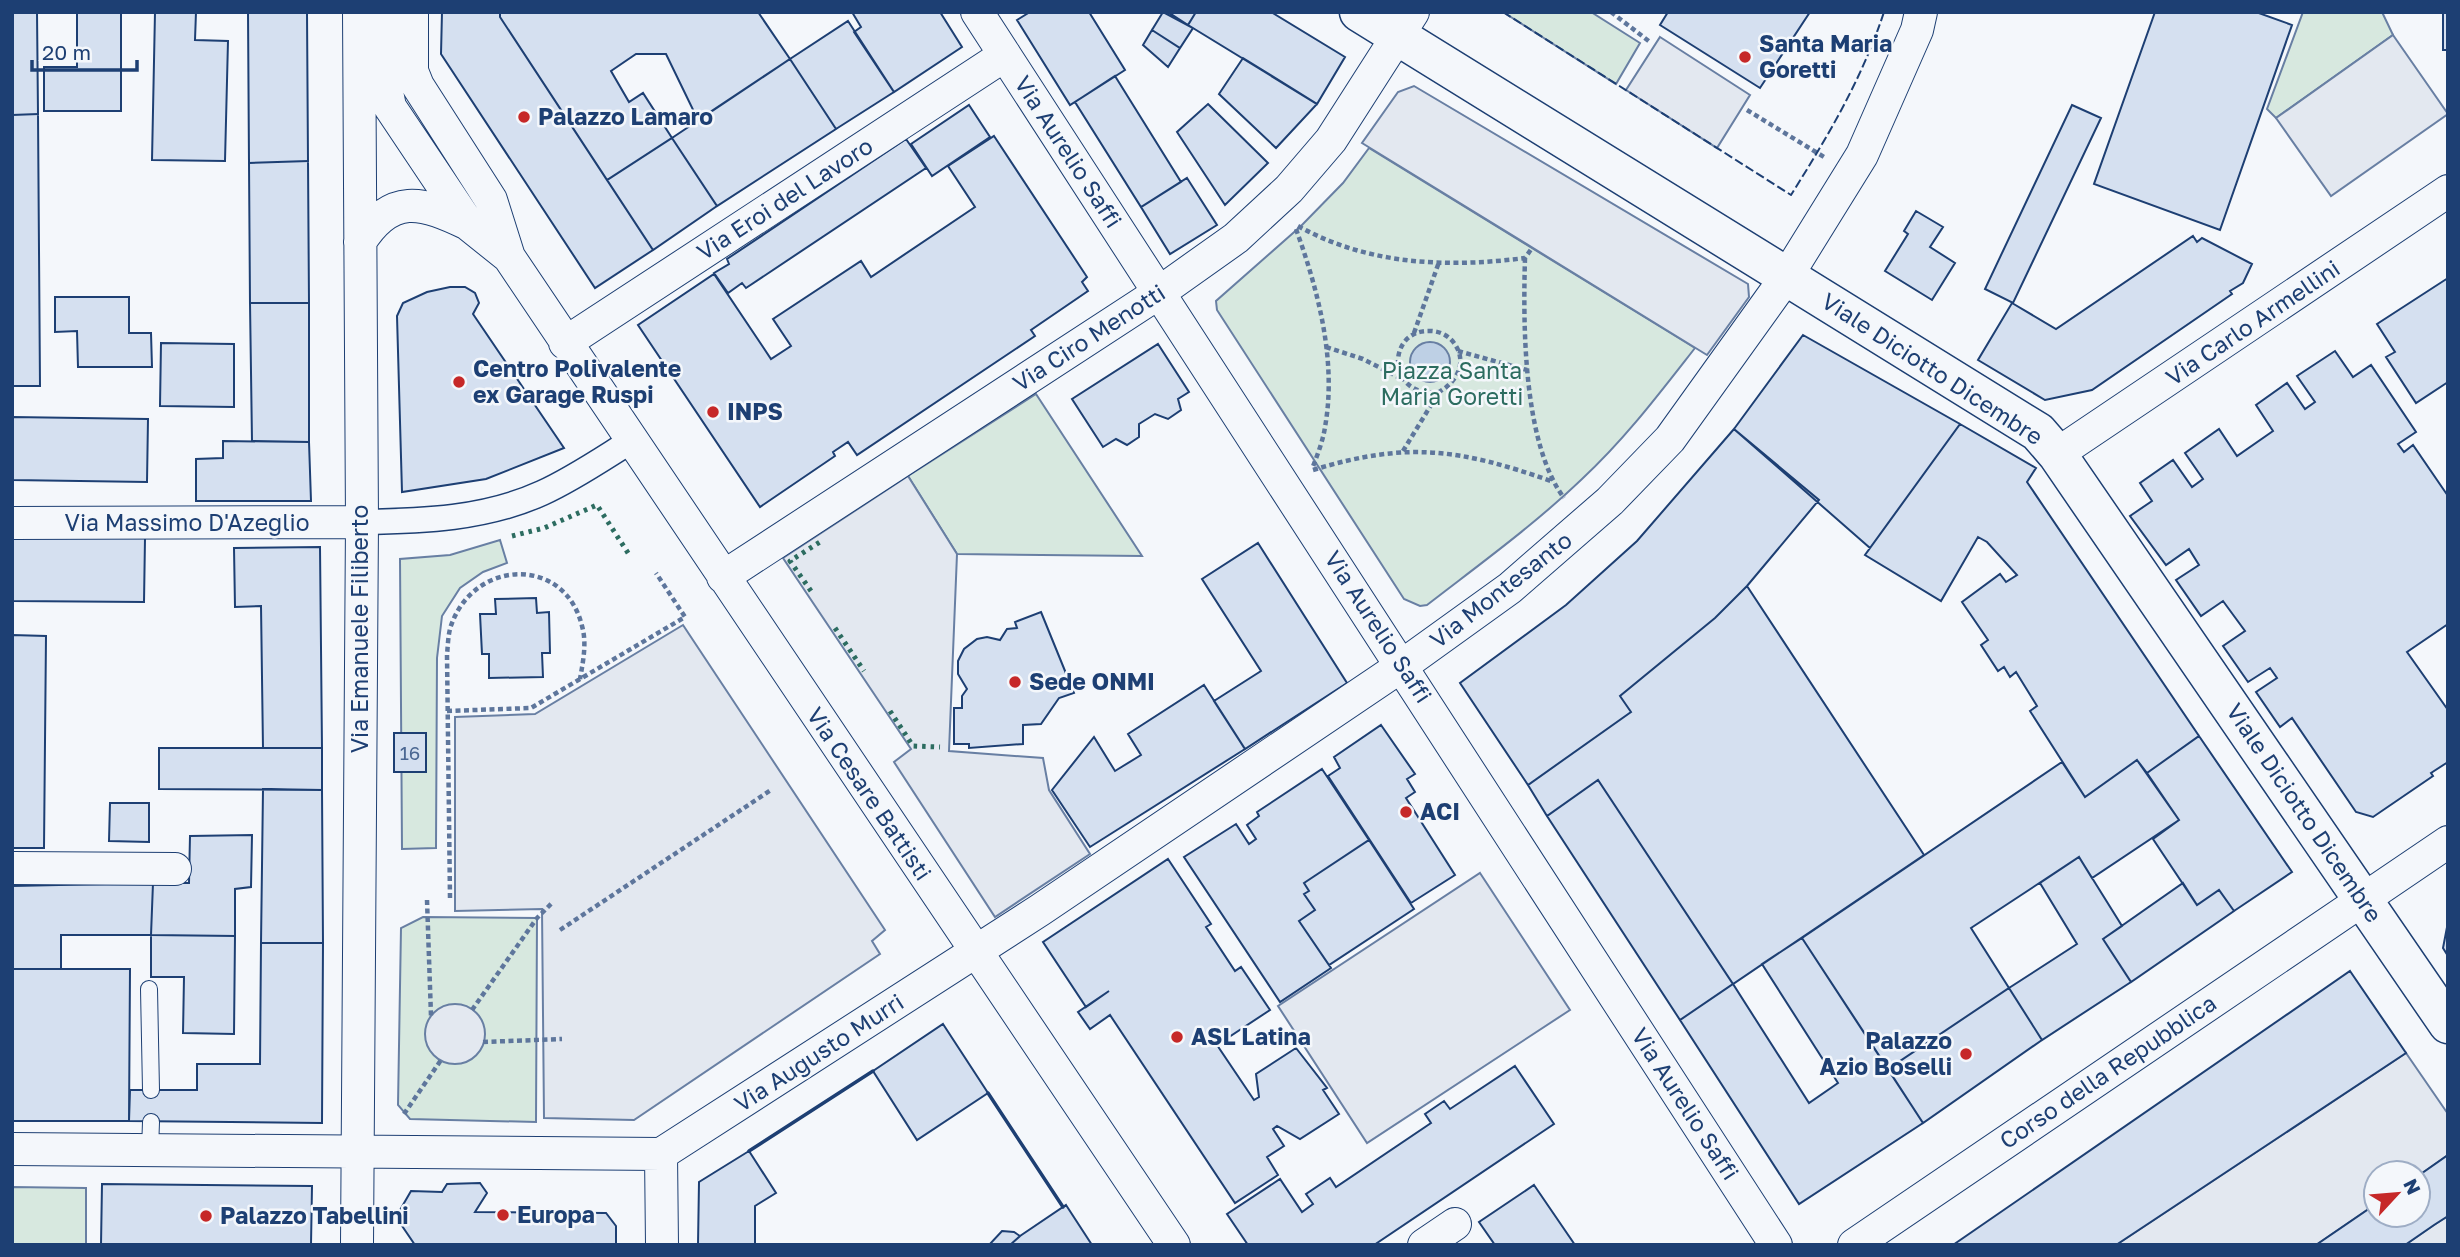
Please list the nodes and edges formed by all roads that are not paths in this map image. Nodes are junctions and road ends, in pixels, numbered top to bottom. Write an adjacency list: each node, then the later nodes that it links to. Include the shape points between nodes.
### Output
1 (359, 12): 11 (street, Via Emanuele Filiberto)
2 (384, 12): 10 (street, via 390,107)
3 (412, 12): 12 (street, via 412,71 491,200)
4 (976, 12): 8 (street, Via Aurelio Saffi)
5 (1359, 12): 7 (main road, Viale Diciotto Dicembre)
6 (1921, 12): 13 (street, Via Montesanto, via 1862,155)
7 (1405, 24): 13 (main road, Viale Diciotto Dicembre); 14 (street, Via Ciro Menotti, via 1331,141 1289,189 1236,238)
8 (1005, 55): 14 (street, Via Aurelio Saffi); 15 (street, Via Eroi del Lavoro)
9 (2448, 191): 17 (street, Via Carlo Armellini)
10 (469, 225): 11 (street, via 435,208 410,204 386,212); 12 (street)
11 (360, 242): 18 (street, Via Emanuele Filiberto)
12 (509, 257): 15 (street, Via Cesare Battisti)
13 (1787, 276): 17 (main road, Viale Diciotto Dicembre, via 2038,432); 21 (street, Via Montesanto, via 1670,439 1611,502 1510,588)
14 (1160, 292): 20 (street, Via Ciro Menotti); 21 (street, Via Aurelio Saffi)
15 (565, 343): 16 (street, Via Cesare Battisti)
16 (631, 441): 18 (street, via 542,493 505,506 463,517); 20 (street, Via Cesare Battisti)
17 (2057, 454): 25 (main road, Viale Diciotto Dicembre)
18 (362, 522): 19 (street, Via Massimo D'Azeglio); 31 (street, Via Emanuele Filiberto)
19 (12, 523)
20 (723, 577): 26 (street, Via Cesare Battisti)
21 (1403, 665): 26 (street, Via Montesanto); 38 (street, Via Aurelio Saffi)
22 (2448, 842): 25 (street, Corso della Repubblica)
23 (12, 867): 24 (street)
24 (175, 869)
25 (2363, 899): 28 (main road, Viale Diciotto Dicembre); 39 (street, Corso della Repubblica)
26 (976, 952): 32 (street, Via Augusto Murri); 36 (street, Via Cesare Battisti)
27 (149, 989): 29 (lane)
28 (2448, 1024)
29 (151, 1090)
30 (12, 1149): 31 (street, via 150,1136)
31 (357, 1153): 32 (street); 34 (street, Via Emanuele Filiberto)
32 (661, 1154): 35 (street)
33 (1455, 1224): 37 (street)
34 (357, 1245)
35 (662, 1245)
36 (1174, 1245)
37 (1424, 1245)
38 (1776, 1245)
39 (1854, 1245)

